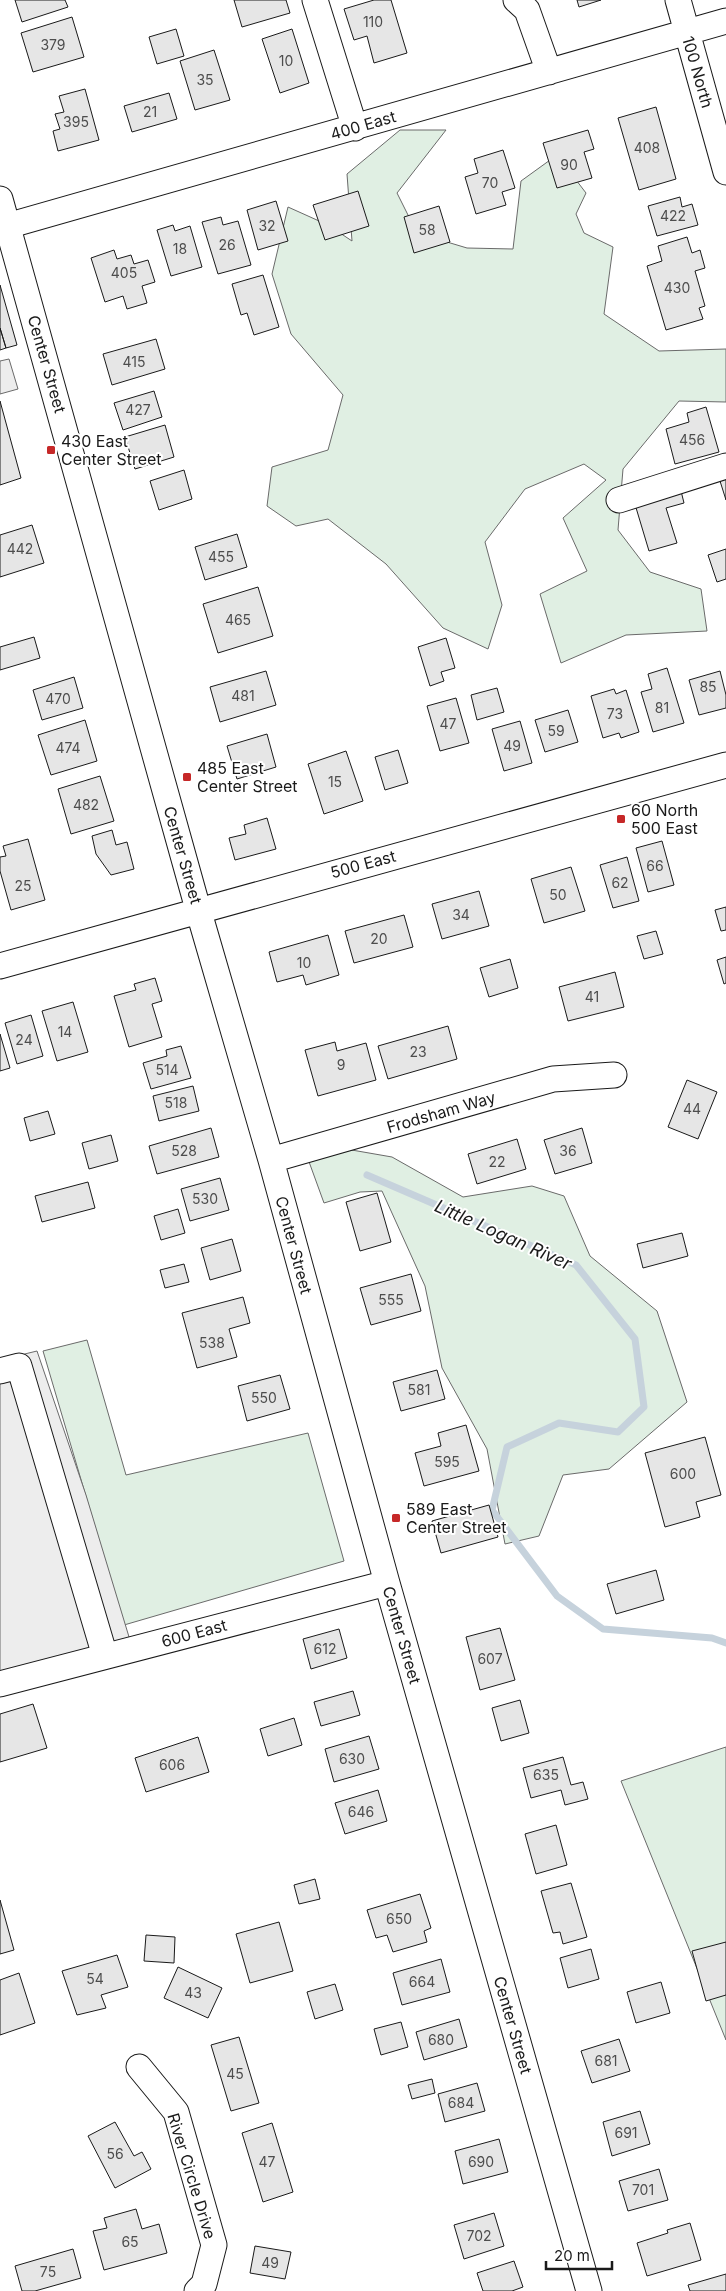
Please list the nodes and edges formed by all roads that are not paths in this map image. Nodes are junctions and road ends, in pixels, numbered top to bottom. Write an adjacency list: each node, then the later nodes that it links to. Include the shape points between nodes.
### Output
1 (315, 0): 7 (street)
2 (516, 0): 6 (street, via 527,10)
3 (678, 0): 5 (street, 100 North)
4 (726, 21): 5 (street, 400 East)
5 (687, 32): 6 (street, 400 East); 8 (street, 100 North)
6 (549, 72): 7 (street, 400 East)
7 (355, 128): 10 (street, 400 East)
8 (726, 172)
9 (0, 199): 10 (street, Center Street)
10 (4, 227): 14 (street, Center Street)
11 (726, 466): 12 (street)
12 (619, 500)
13 (726, 764): 14 (street, 500 East)
14 (198, 909): 15 (street, 500 East); 17 (street, Center Street)
15 (0, 966)
16 (614, 1075): 17 (street, Frodsham Way, via 552,1079)
17 (271, 1160): 19 (street, Center Street)
18 (0, 1371): 20 (street, via 19,1366)
19 (387, 1582): 20 (street, 600 East); 24 (street, Center Street)
20 (105, 1656): 21 (street, 600 East)
21 (0, 1684)
22 (140, 2067): 23 (street, River Circle Drive, via 176,2112 214,2245 204,2284)
23 (196, 2291)
24 (589, 2291)

